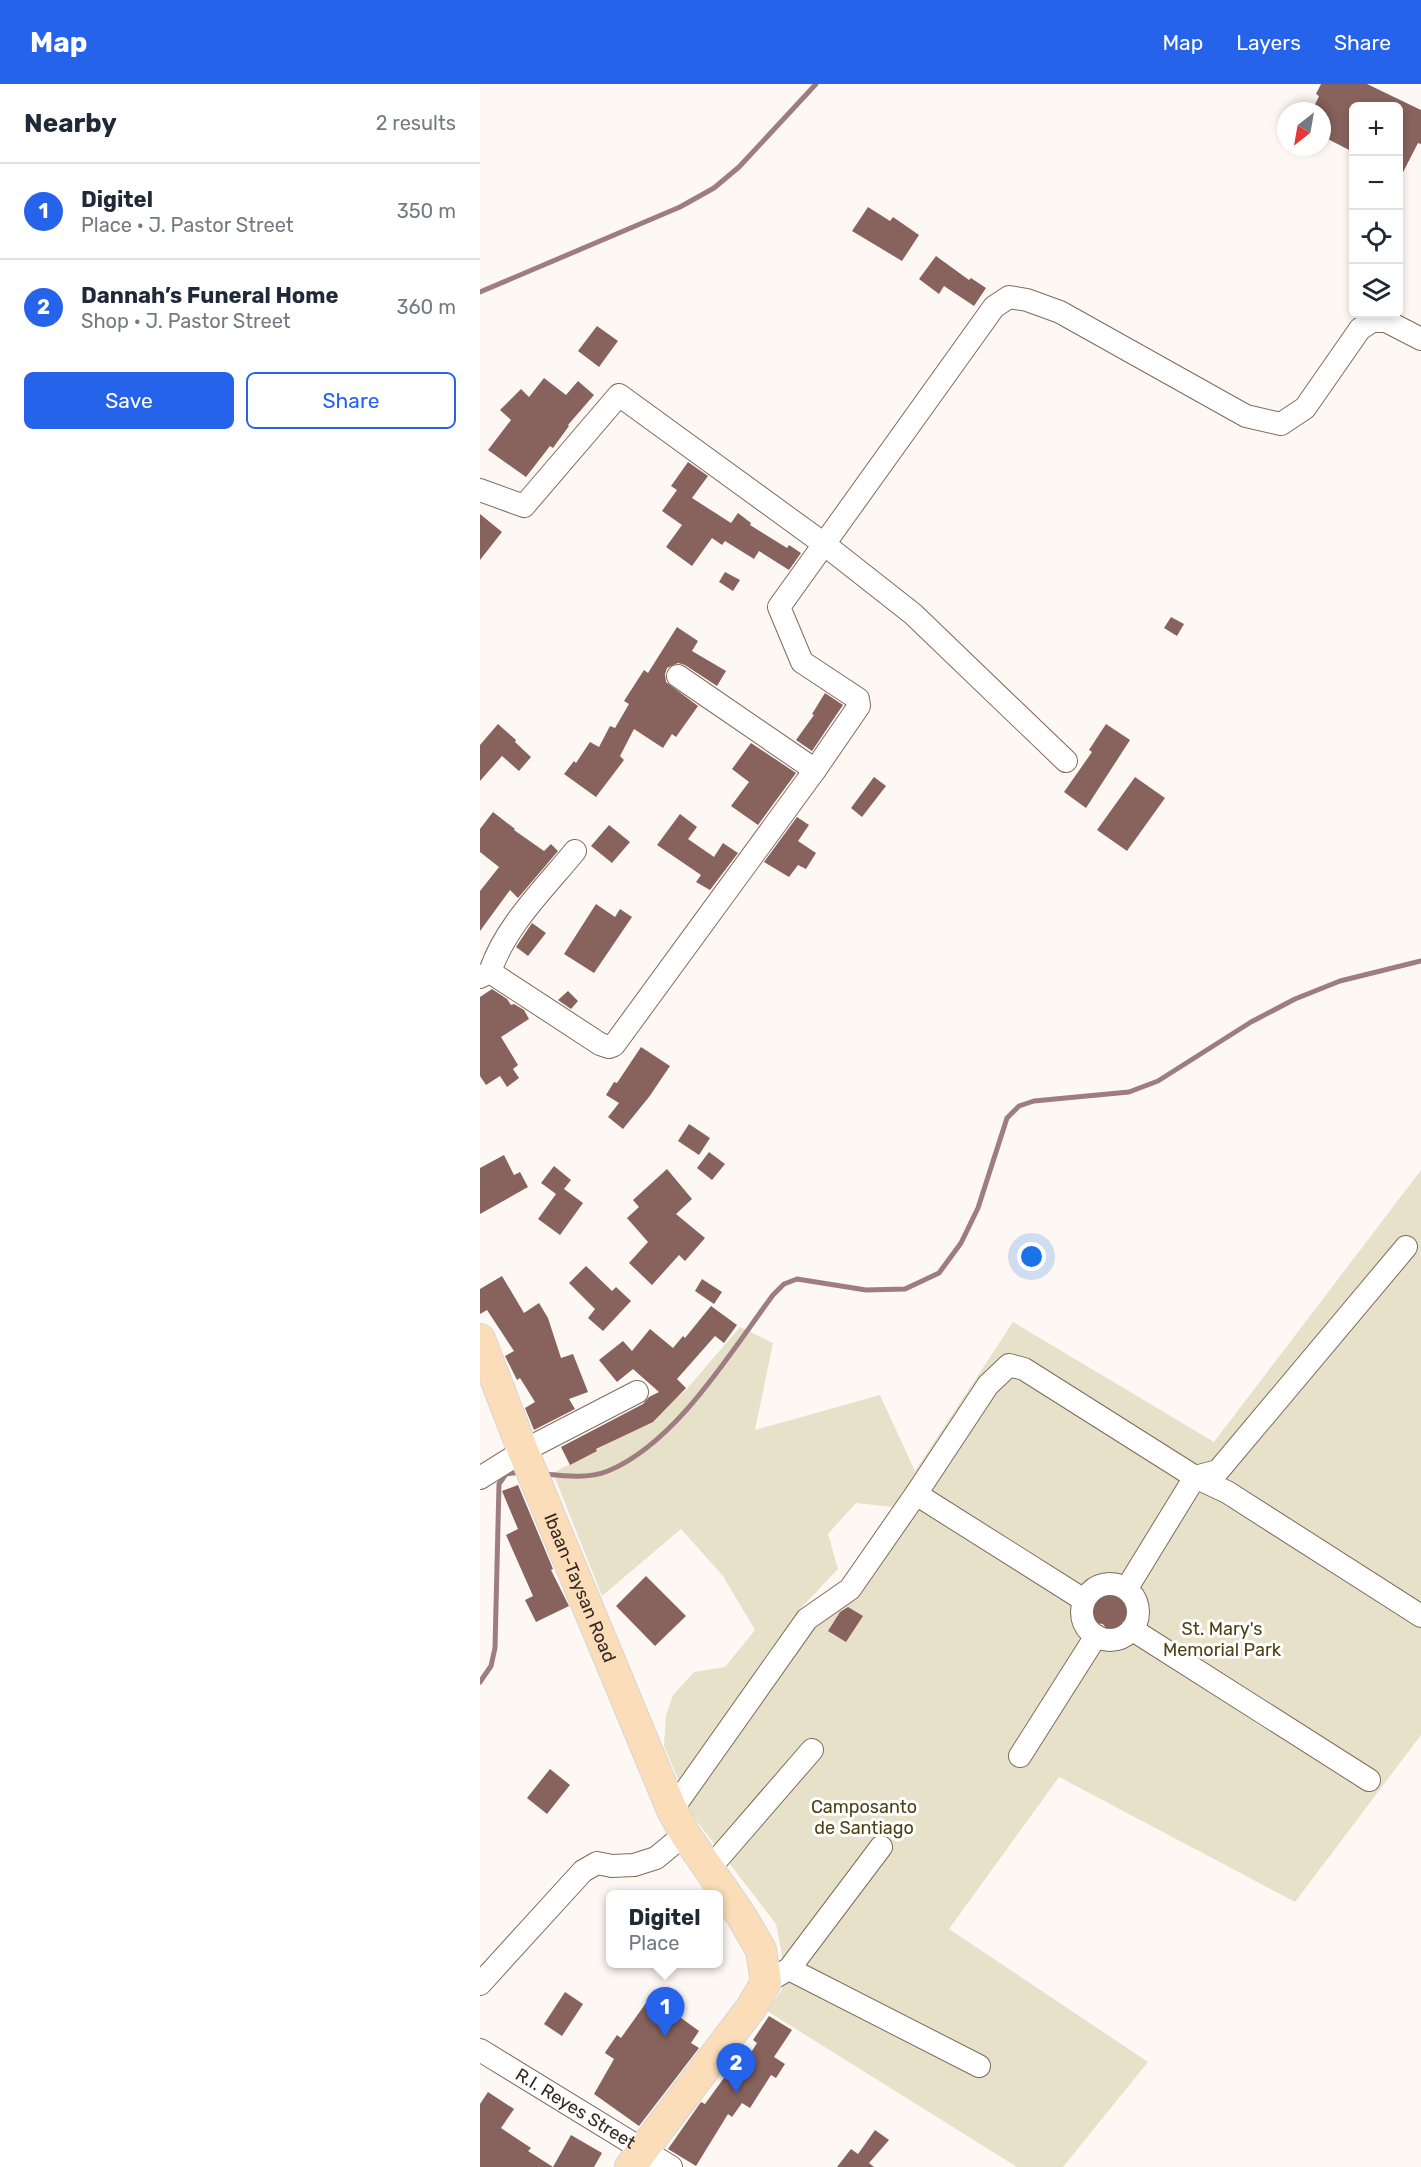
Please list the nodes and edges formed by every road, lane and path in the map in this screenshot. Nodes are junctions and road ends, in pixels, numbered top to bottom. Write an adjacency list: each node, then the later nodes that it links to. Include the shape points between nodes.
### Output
1 (1421, 339): 3 (street, via 1386,321 1372,321 1360,329 1305,408 1281,424 1246,416 1060,312 1008,297 994,307)
2 (480, 490): 3 (street, via 524,506 619,395)
3 (824, 544): 5 (street, via 913,614); 6 (street, via 779,607 802,662 860,701)
4 (678, 676): 6 (street)
5 (1066, 761)
6 (815, 770): 8 (street, via 614,1045 600,1044)
7 (575, 851): 8 (street, via 521,917)
8 (485, 975)
9 (1406, 1247): 13 (street, via 1218,1471)
10 (480, 1339): 12 (main road, Ibaan-Taysan Road)
11 (637, 1392): 12 (street)
12 (523, 1451): 14 (street); 24 (main road, Ibaan-Taysan Road)
13 (1195, 1477): 15 (street, via 1024,1369 1009,1365 988,1385); 16 (street); 18 (street, via 1227,1492)
14 (480, 1478)
15 (916, 1494): 17 (street); 24 (street, via 850,1589 807,1619)
16 (1127, 1588): 17 (street, via 1113,1583 1099,1585); 19 (street, via 1137,1600 1139,1616)
17 (1084, 1600): 20 (street, via 1082,1614 1086,1627)
18 (1421, 1616)
19 (1133, 1630): 20 (street, via 1122,1638); 23 (street)
20 (1096, 1636): 22 (street)
21 (812, 1750): 26 (street)
22 (1020, 1756)
23 (1368, 1780)
24 (679, 1822): 26 (main road, Ibaan-Taysan Road); 30 (street, via 656,1858 634,1865 597,1863 583,1871)
25 (881, 1847): 29 (street)
26 (709, 1869): 27 (main road, Ibaan-Taysan Road)
27 (722, 1890)
28 (723, 1891): 29 (main road, Ibaan-Taysan Road)
29 (777, 1975): 32 (street); 33 (main road)
30 (480, 1984)
31 (480, 2050): 33 (street, R.I. Reyes Street)
32 (979, 2066)
33 (637, 2159): 34 (street, R.I. Reyes Street)
34 (671, 2167)

